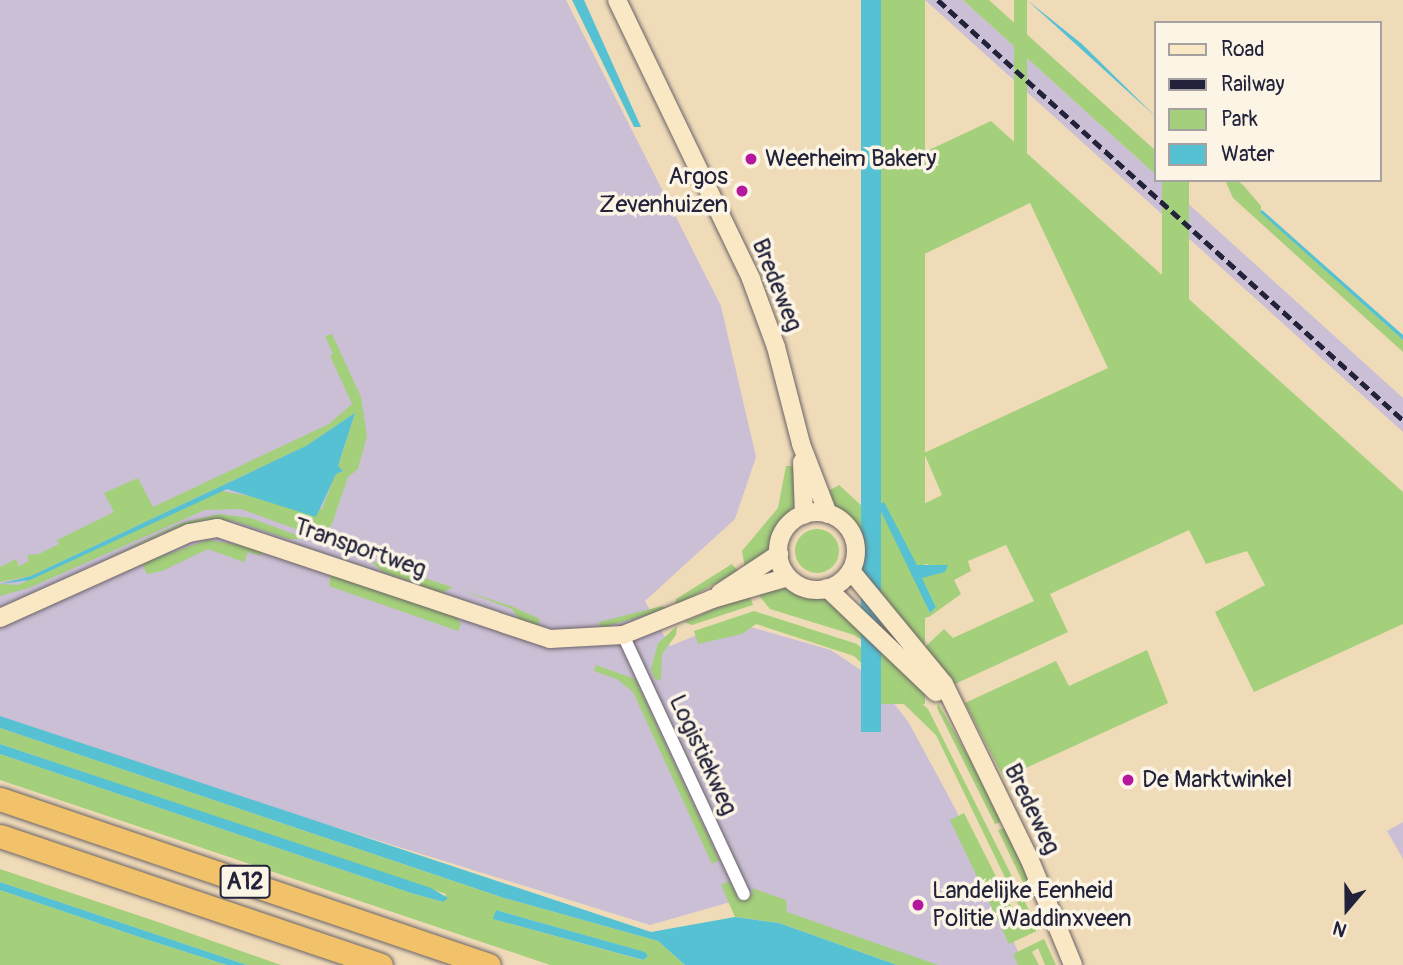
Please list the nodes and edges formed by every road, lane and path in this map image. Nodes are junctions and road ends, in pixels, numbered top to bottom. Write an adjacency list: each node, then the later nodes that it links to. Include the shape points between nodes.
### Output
1 (617, 0): 2 (street, Bredeweg, via 751,279 776,347)
2 (802, 444): 3 (street, Bredeweg); 4 (street, Bredeweg)
3 (804, 514): 4 (street); 5 (street, via 785,530)
4 (828, 514): 6 (street, via 844,523 853,537 856,554)
5 (779, 554): 7 (street); 9 (street, Transportweg)
6 (850, 571): 8 (street); 12 (street, Bredeweg, via 926,660)
7 (788, 577): 8 (street, via 806,588); 9 (street, Transportweg)
8 (827, 589): 12 (street, Bredeweg, via 920,672)
9 (712, 599): 11 (street, Transportweg)
10 (0, 618): 11 (street, Transportweg, via 190,533 218,528 550,639)
11 (623, 635): 15 (street, Logistiekweg)
12 (957, 715): 18 (street, Bredeweg, via 1030,858)
13 (0, 799): 17 (highway, A12)
14 (0, 836): 16 (highway, A12)
15 (744, 894)
16 (381, 965)
17 (489, 965)
18 (1073, 965)

